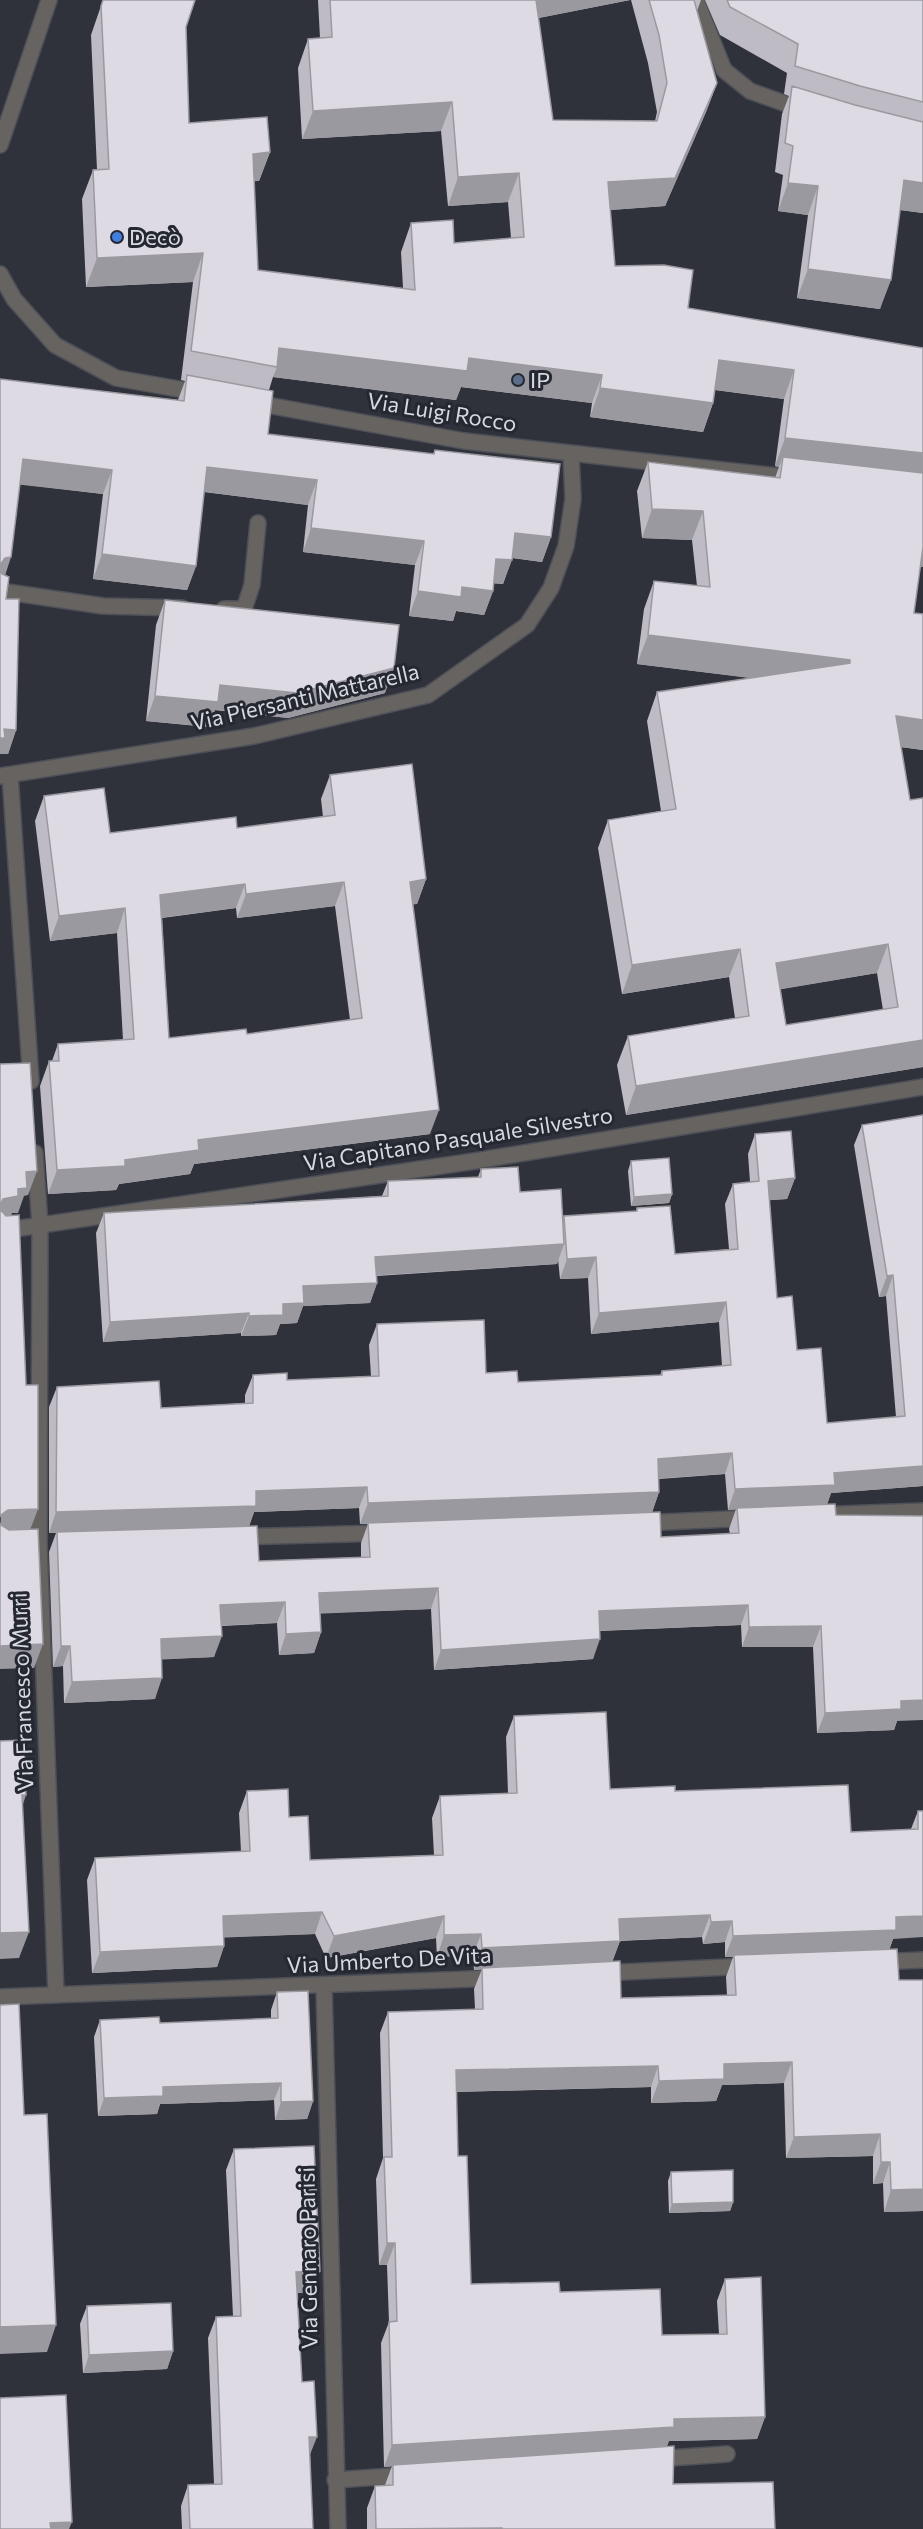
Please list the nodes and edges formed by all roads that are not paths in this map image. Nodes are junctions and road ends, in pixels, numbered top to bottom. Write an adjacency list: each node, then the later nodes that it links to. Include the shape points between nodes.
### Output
1 (49, 0): 4 (street)
2 (696, 0): 3 (street, via 724,70 750,91)
3 (822, 116)
4 (0, 145)
5 (0, 274): 6 (street, Via Luigi Rocco, via 14,299 55,345 116,378 464,441)
6 (571, 453): 7 (street, Via Luigi Rocco); 10 (street, Via Piersanti Mattarella, via 570,523 551,588 527,625 428,695 254,736)
7 (807, 480)
8 (258, 523): 9 (street, via 252,585 244,609 103,606)
9 (0, 591)
10 (5, 776): 12 (street)
11 (923, 1088): 14 (street, Via Capitano Pasquale Silvestro)
12 (32, 1095)
13 (35, 1143): 14 (street, Via Francesco Murri)
14 (40, 1226): 15 (street, Via Capitano Pasquale Silvestro); 23 (street, Via Francesco Murri)
15 (0, 1231)
16 (923, 1511): 17 (street)
17 (805, 1516)
18 (769, 1517): 19 (street)
19 (627, 1524)
20 (403, 1533): 21 (street)
21 (227, 1538)
22 (20, 1543): 23 (street)
23 (45, 1543): 30 (street, Via Francesco Murri)
24 (923, 1960): 25 (street)
25 (864, 1962)
26 (769, 1965): 27 (street)
27 (581, 1974)
28 (511, 1977): 29 (street, Via Umberto De Vita)
29 (324, 1987): 30 (street, Via Umberto De Vita); 35 (street, Via Gennaro Parisi)
30 (56, 1995): 31 (street, Via Umberto De Vita)
31 (0, 1997)
32 (727, 2454): 33 (street)
33 (644, 2460)
34 (418, 2474): 35 (street)
35 (336, 2480): 36 (street, Via Gennaro Parisi)
36 (338, 2529)

